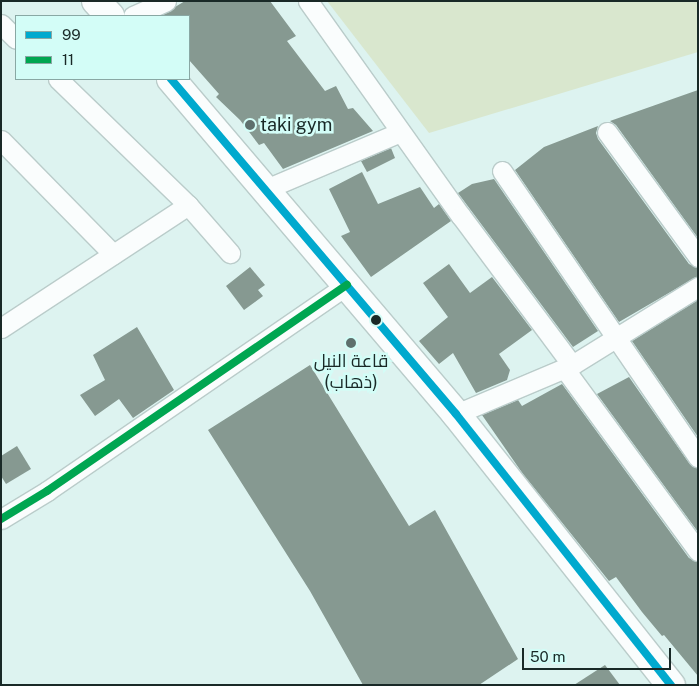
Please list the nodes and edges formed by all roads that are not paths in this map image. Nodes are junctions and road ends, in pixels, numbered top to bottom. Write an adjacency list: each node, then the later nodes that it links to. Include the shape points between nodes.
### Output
1 (96, 1): 4 (main road)
2 (166, 1): 5 (street)
3 (308, 1): 10 (street)
4 (109, 15)
5 (135, 15)
6 (1, 24): 7 (street)
7 (15, 38)
8 (59, 80): 15 (street)
9 (172, 80): 14 (main road)
10 (400, 132): 14 (street); 23 (street)
11 (607, 132): 18 (street)
12 (1, 140): 16 (street)
13 (502, 171): 22 (street)
14 (266, 189): 19 (main road)
15 (188, 205): 16 (street); 17 (street)
16 (113, 254): 21 (street)
17 (230, 254)
18 (698, 257)
19 (347, 285): 24 (main road); 26 (street, via 47,491)
20 (698, 287): 22 (street)
21 (1, 328)
22 (615, 338): 23 (street); 25 (street)
23 (568, 366): 24 (street); 27 (street)
24 (456, 414): 28 (main road)
25 (698, 457)
26 (1, 519)
27 (698, 551)
28 (671, 685)

